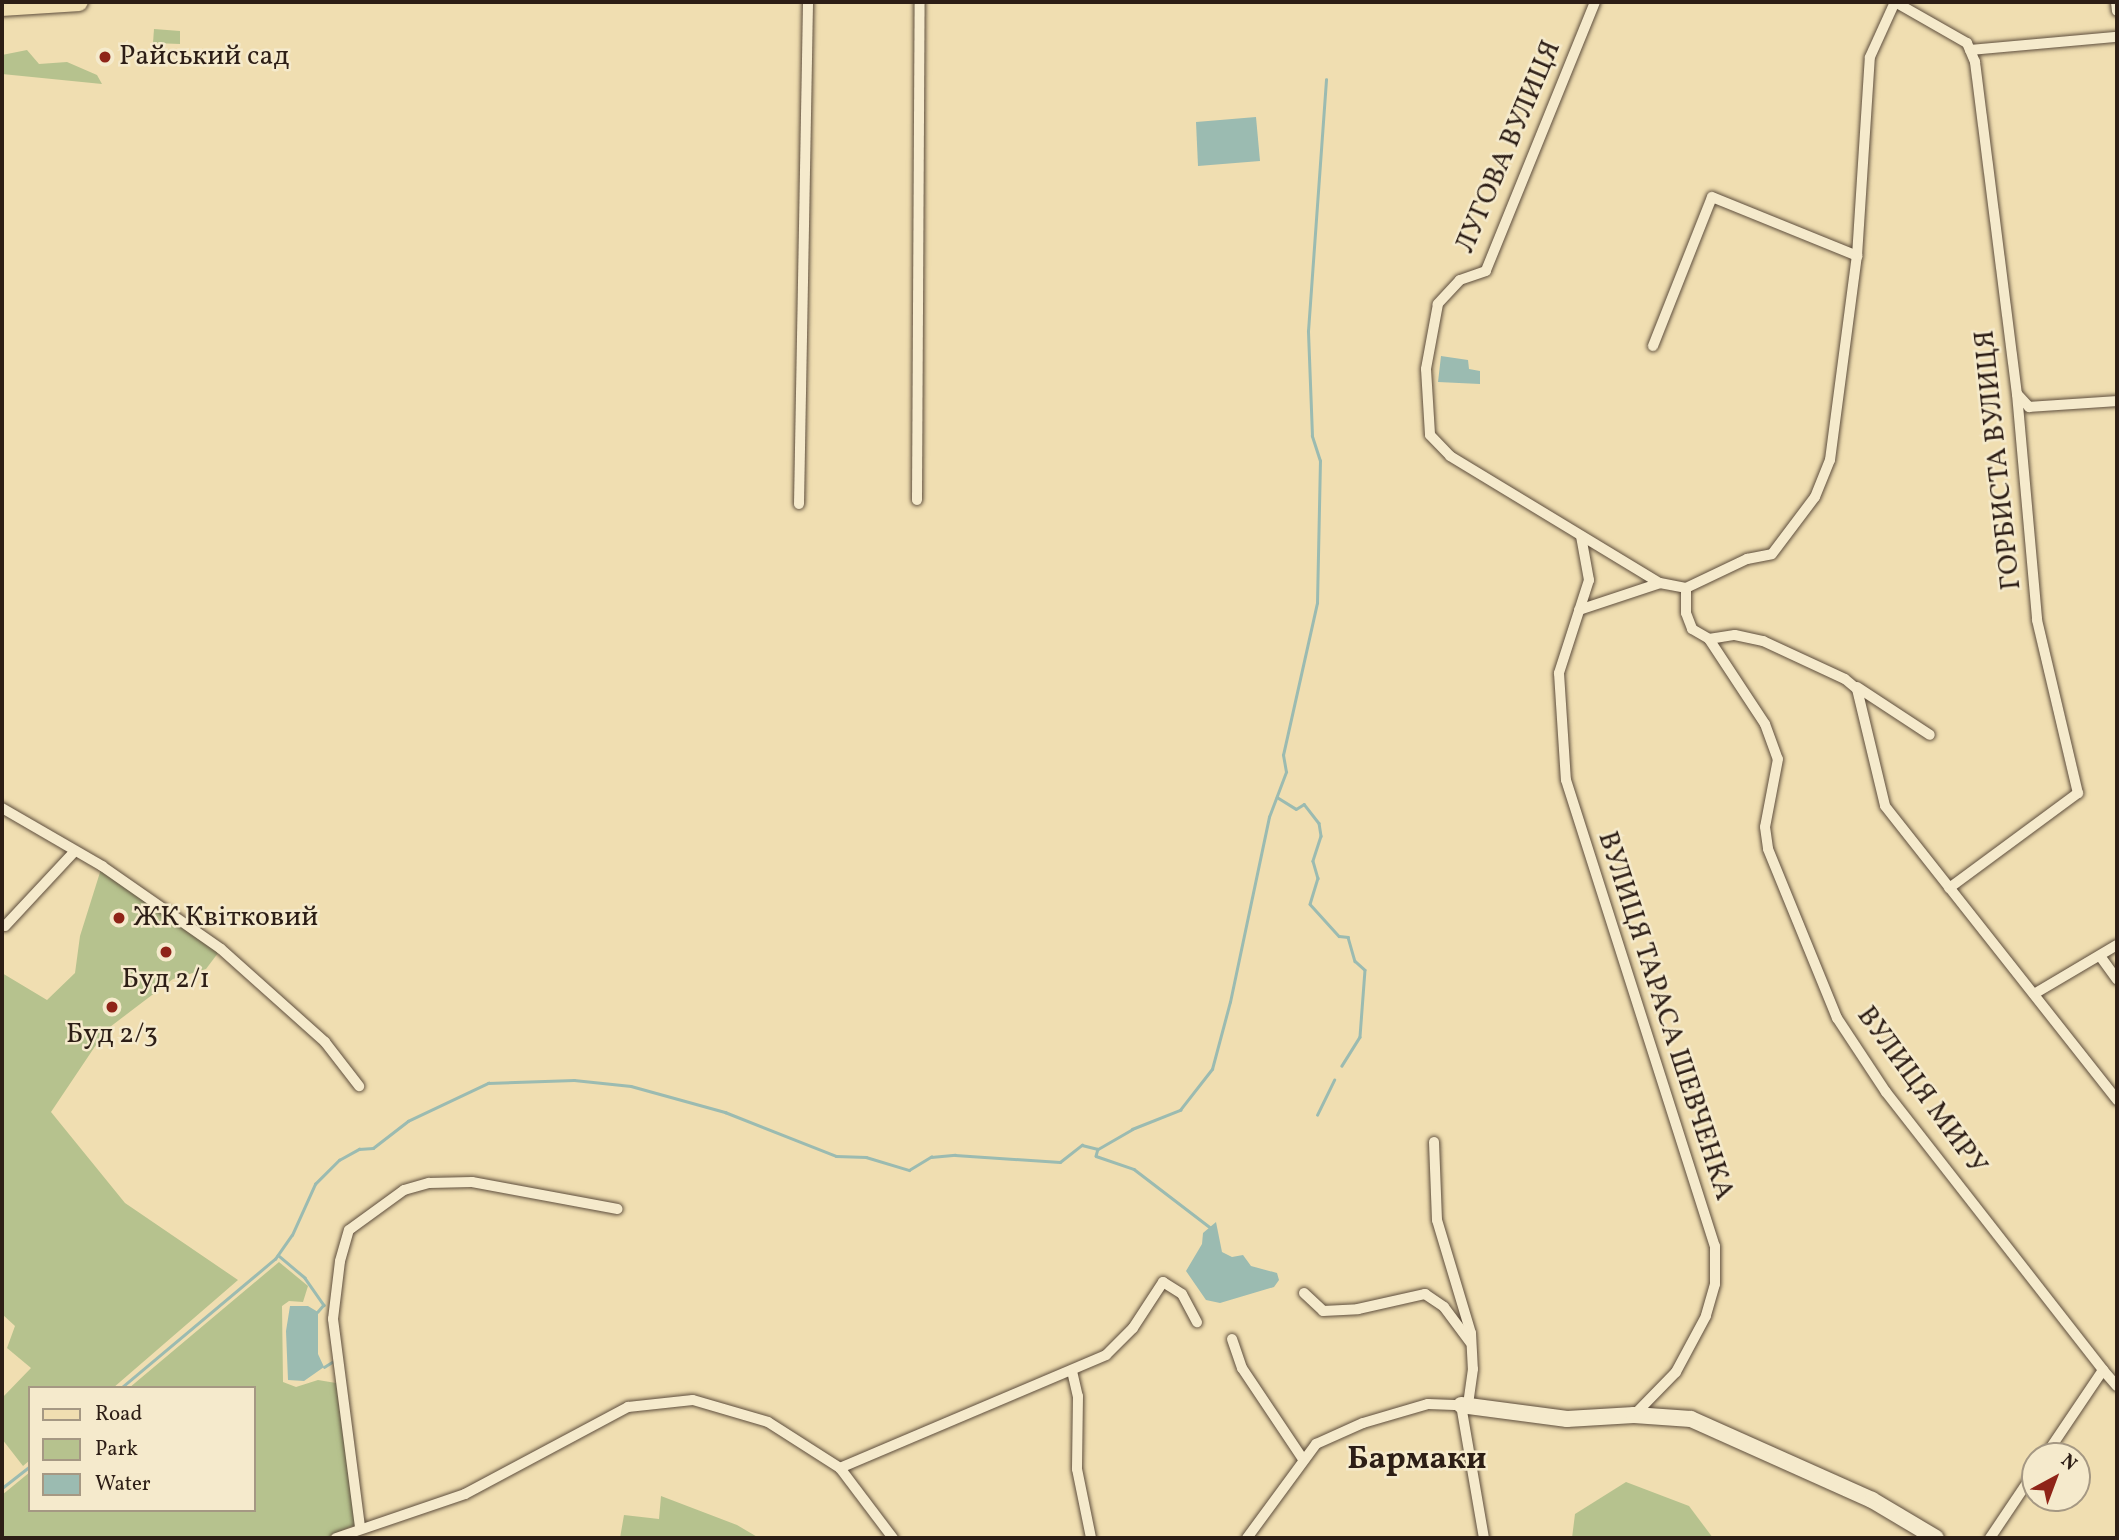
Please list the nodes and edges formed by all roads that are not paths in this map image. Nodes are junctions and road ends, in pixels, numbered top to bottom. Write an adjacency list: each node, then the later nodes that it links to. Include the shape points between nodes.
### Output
1 (79, 2): 7 (main road)
2 (808, 2): 16 (street)
3 (920, 2): 15 (street)
4 (1595, 2): 17 (street, ЛУГОВА ВУЛИЦЯ, via 1486,271 1460,280 1438,304 1426,369 1430,435 1450,456)
5 (1895, 2): 10 (street, via 1967,43); 11 (street, via 1870,57)
6 (2116, 2): 8 (street)
7 (2, 6)
8 (2117, 11)
9 (2117, 37): 10 (street)
10 (1970, 50): 13 (street, ГОРБИСТА ВУЛИЦЯ)
11 (1857, 256): 12 (street, via 1712,197); 19 (street, via 1830,460 1815,497 1772,554 1747,559)
12 (1653, 346)
13 (2017, 394): 14 (street, via 2029,407); 26 (street, ГОРБИСТА ВУЛИЦЯ, via 2037,620 2078,793)
14 (2117, 401)
15 (917, 499)
16 (799, 504)
17 (1581, 536): 18 (street, ЛУГОВА ВУЛИЦЯ); 20 (street, ВУЛИЦЯ ТАРАСА ШЕВЧЕНКА, via 1589,580)
18 (1660, 583): 19 (street); 20 (street)
19 (1686, 588): 21 (street, ВУЛИЦЯ МИРУ, via 1692,629)
20 (1579, 610): 44 (street, ВУЛИЦЯ ТАРАСА ШЕВЧЕНКА, via 1559,673 1566,780 1715,1246 1715,1284 1706,1316 1676,1372)
21 (1709, 639): 22 (street, via 1735,635 1763,641); 40 (street, ВУЛИЦЯ МИРУ, via 1765,724 1778,758 1765,827 1768,849 1837,1018 1886,1092)
22 (1852, 684): 23 (street); 26 (street, via 1861,699 1885,806)
23 (1930, 735)
24 (2, 808): 25 (street)
25 (74, 852): 27 (street); 32 (street, via 183,919 268,986 326,1042)
26 (1949, 888): 31 (street)
27 (5, 926)
28 (2117, 945): 29 (street)
29 (2099, 956): 30 (street); 31 (street)
30 (2117, 979)
31 (2034, 994): 33 (street)
32 (359, 1086)
33 (2117, 1100)
34 (1434, 1142): 39 (street, via 1437,1220)
35 (618, 1209): 49 (street, via 472,1182 429,1183 404,1190 349,1230 333,1319)
36 (1304, 1293): 39 (street, via 1322,1311 1358,1309 1425,1294 1444,1307)
37 (1197, 1322): 41 (street, via 1182,1294 1163,1282 1133,1328 1106,1355)
38 (1232, 1339): 46 (street, via 1242,1368)
39 (1471, 1345): 43 (street)
40 (2103, 1370): 42 (street, ВУЛИЦЯ МИРУ); 45 (street)
41 (1072, 1371): 47 (street); 52 (street, via 1078,1396 1077,1469)
42 (2117, 1386)
43 (1464, 1405): 44 (street, via 1567,1419); 46 (street, via 1428,1404 1363,1423 1315,1444); 54 (street)
44 (1634, 1415): 55 (street, via 1691,1419 1872,1500)
45 (2054, 1442)
46 (1303, 1459): 53 (street)
47 (840, 1468): 49 (street, via 768,1422 693,1399 628,1407 465,1494); 51 (street)
48 (2021, 1492): 56 (street)
49 (360, 1527): 50 (street)
50 (336, 1538)
51 (893, 1538)
52 (1091, 1538)
53 (1247, 1538)
54 (1484, 1538)
55 (1936, 1538)
56 (1990, 1538)

